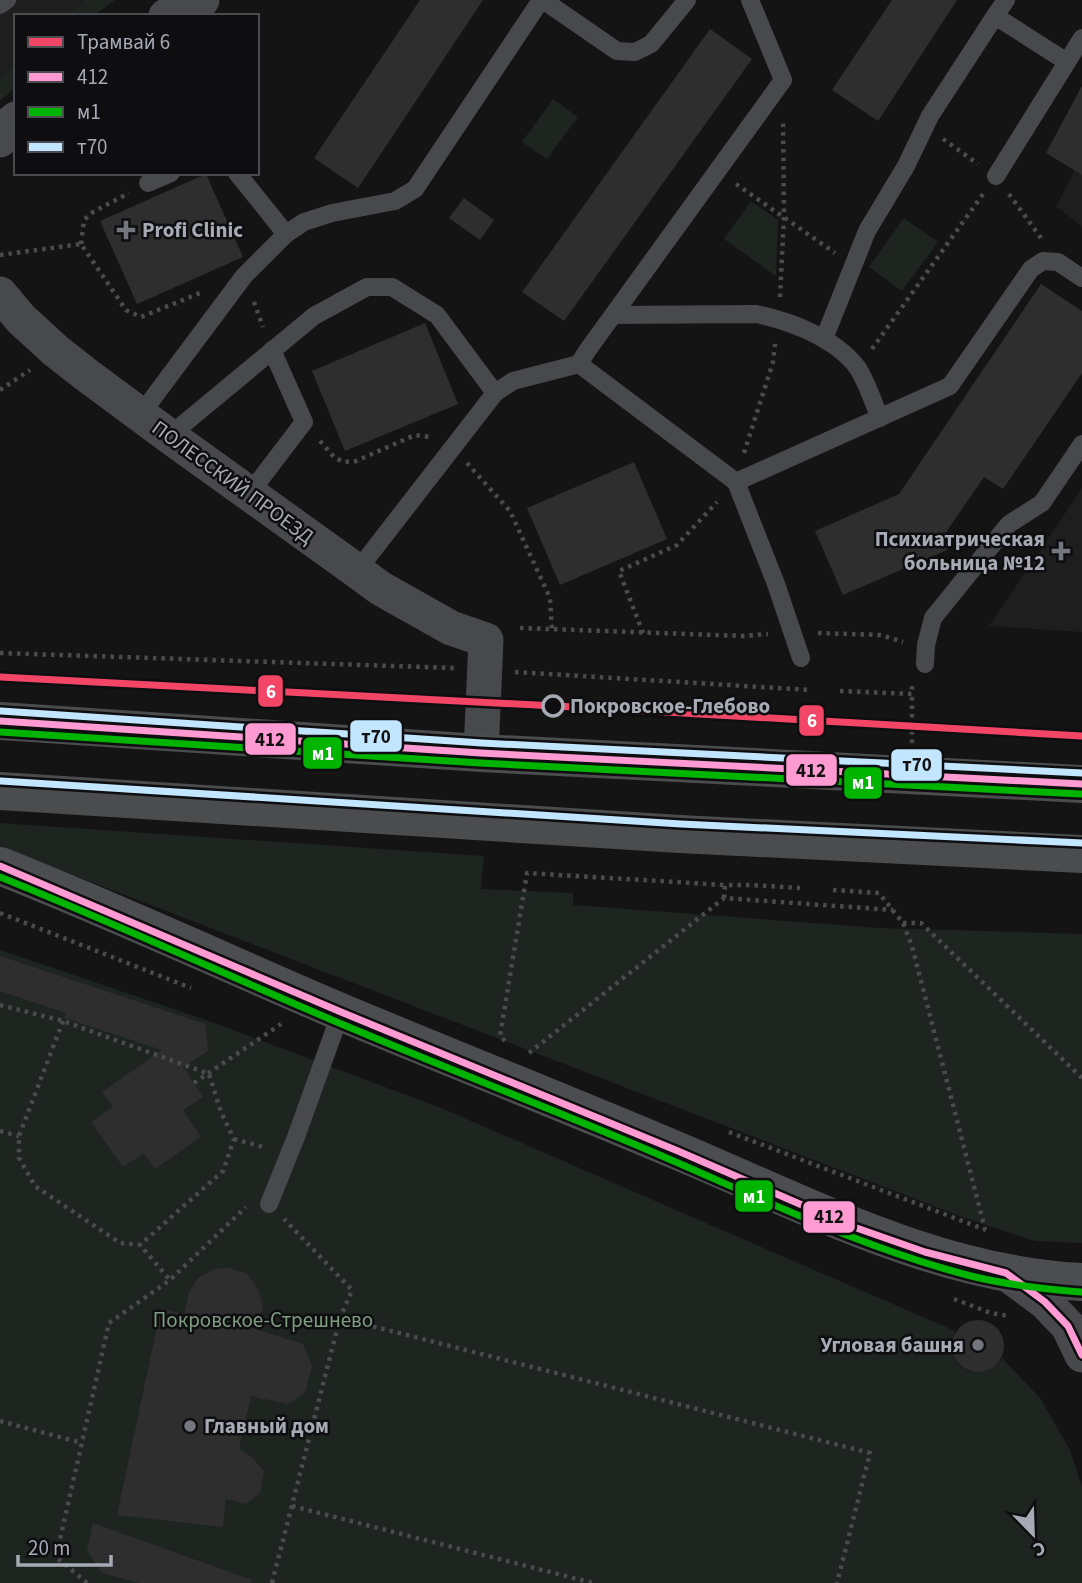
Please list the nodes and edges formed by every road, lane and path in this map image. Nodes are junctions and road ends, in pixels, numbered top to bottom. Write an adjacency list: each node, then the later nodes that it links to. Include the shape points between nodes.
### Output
1 (7, 0): 7 (lane)
2 (204, 0): 8 (street)
3 (542, 0): 4 (lane, via 617,51 635,52 651,44); 21 (lane, via 415,189 395,201 304,222)
4 (687, 0)
5 (750, 0): 12 (lane)
6 (1006, 0): 9 (lane)
7 (0, 5)
8 (171, 14)
9 (995, 16): 11 (lane); 24 (lane, via 930,116)
10 (1082, 38): 11 (lane)
11 (1067, 62): 18 (lane)
12 (783, 80): 15 (lane); 20 (path)
13 (14, 121): 14 (street)
14 (0, 140)
15 (717, 171): 20 (path); 28 (lane)
16 (166, 175): 19 (lane)
17 (239, 175): 21 (lane)
18 (996, 176): 33 (path)
19 (148, 183): 22 (path, via 84,220)
20 (783, 217): 24 (path); 29 (path)
21 (286, 234): 25 (lane)
22 (82, 244): 23 (path); 25 (path, via 126,310 141,317)
23 (0, 255)
24 (853, 265): 30 (lane)
25 (244, 276): 31 (path); 35 (lane)
26 (1082, 278): 36 (lane, via 1058,262 1043,261 1031,270 950,386)
27 (0, 294): 35 (street, ПОЛЕССКИЙ ПРОЕЗД, via 56,351)
28 (612, 315): 29 (lane, via 756,314); 32 (lane)
29 (779, 319): 30 (lane); 39 (path, via 773,362)
30 (824, 339): 33 (lane)
31 (272, 351): 34 (lane, via 314,316 367,286 392,287 437,315); 37 (lane); 40 (lane, via 304,422)
32 (579, 363): 34 (lane, via 513,381); 39 (lane)
33 (858, 369): 36 (lane)
34 (495, 393): 41 (lane)
35 (141, 414): 37 (street, ПОЛЕССКИЙ ПРОЕЗД)
36 (880, 418): 39 (lane)
37 (169, 436): 40 (street, ПОЛЕССКИЙ ПРОЕЗД)
38 (1082, 444): 48 (lane, via 1042,503 1009,524 933,618)
39 (736, 482): 43 (lane); 44 (path, via 677,545 619,571)
40 (249, 494): 41 (street, ПОЛЕССКИЙ ПРОЕЗД)
41 (357, 571): 57 (street, ПОЛЕССКИЙ ПРОЕЗД, via 451,628 486,640)
42 (520, 628): 44 (path)
43 (792, 632): 44 (path, via 743,636); 45 (path, via 881,635); 47 (lane)
44 (643, 633)
45 (914, 645)
46 (0, 653): 49 (path)
47 (801, 658)
48 (925, 664)
49 (450, 668)
50 (516, 672): 51 (path)
51 (811, 690)
52 (840, 691): 53 (path)
53 (892, 694)
54 (912, 694): 56 (path)
55 (0, 721): 57 (main road)
56 (912, 743)
57 (481, 753): 58 (main road)
58 (1082, 784)
59 (0, 791): 60 (main road)
60 (1082, 854)
61 (0, 866): 69 (street)
62 (724, 885): 63 (path); 65 (path); 72 (path, via 527,873)
63 (800, 888)
64 (833, 890): 66 (path, via 879,892)
65 (724, 898): 66 (path); 73 (path, via 526,1055)
66 (893, 910): 67 (path)
67 (903, 923): 75 (path, via 921,923); 77 (path, via 985,1230)
68 (0, 1005): 70 (path)
69 (341, 1012): 81 (lane); 84 (street, via 848,1225)
70 (63, 1021): 74 (path); 79 (path)
71 (282, 1023): 74 (path)
72 (500, 1036)
73 (538, 1060)
74 (209, 1074): 76 (path); 80 (path)
75 (1082, 1078)
76 (194, 1083)
77 (717, 1128)
78 (0, 1130): 79 (path)
79 (19, 1136): 83 (path, via 19,1158 36,1186 120,1243)
80 (234, 1139): 81 (path); 83 (path, via 223,1171)
81 (287, 1158): 82 (lane)
82 (269, 1204): 85 (path, via 245,1207); 87 (path, via 352,1290)
83 (140, 1245): 85 (path)
84 (1006, 1273): 86 (street); 88 (street, via 1068,1326)
85 (170, 1280): 90 (path, via 109,1323)
86 (1082, 1282)
87 (340, 1318): 91 (path); 95 (path, via 870,1453)
88 (1082, 1355)
89 (0, 1422): 90 (path)
90 (82, 1443): 92 (path, via 56,1557)
91 (292, 1506): 93 (path); 94 (path)
92 (88, 1583)
93 (272, 1583)
94 (593, 1583)
95 (837, 1583)

